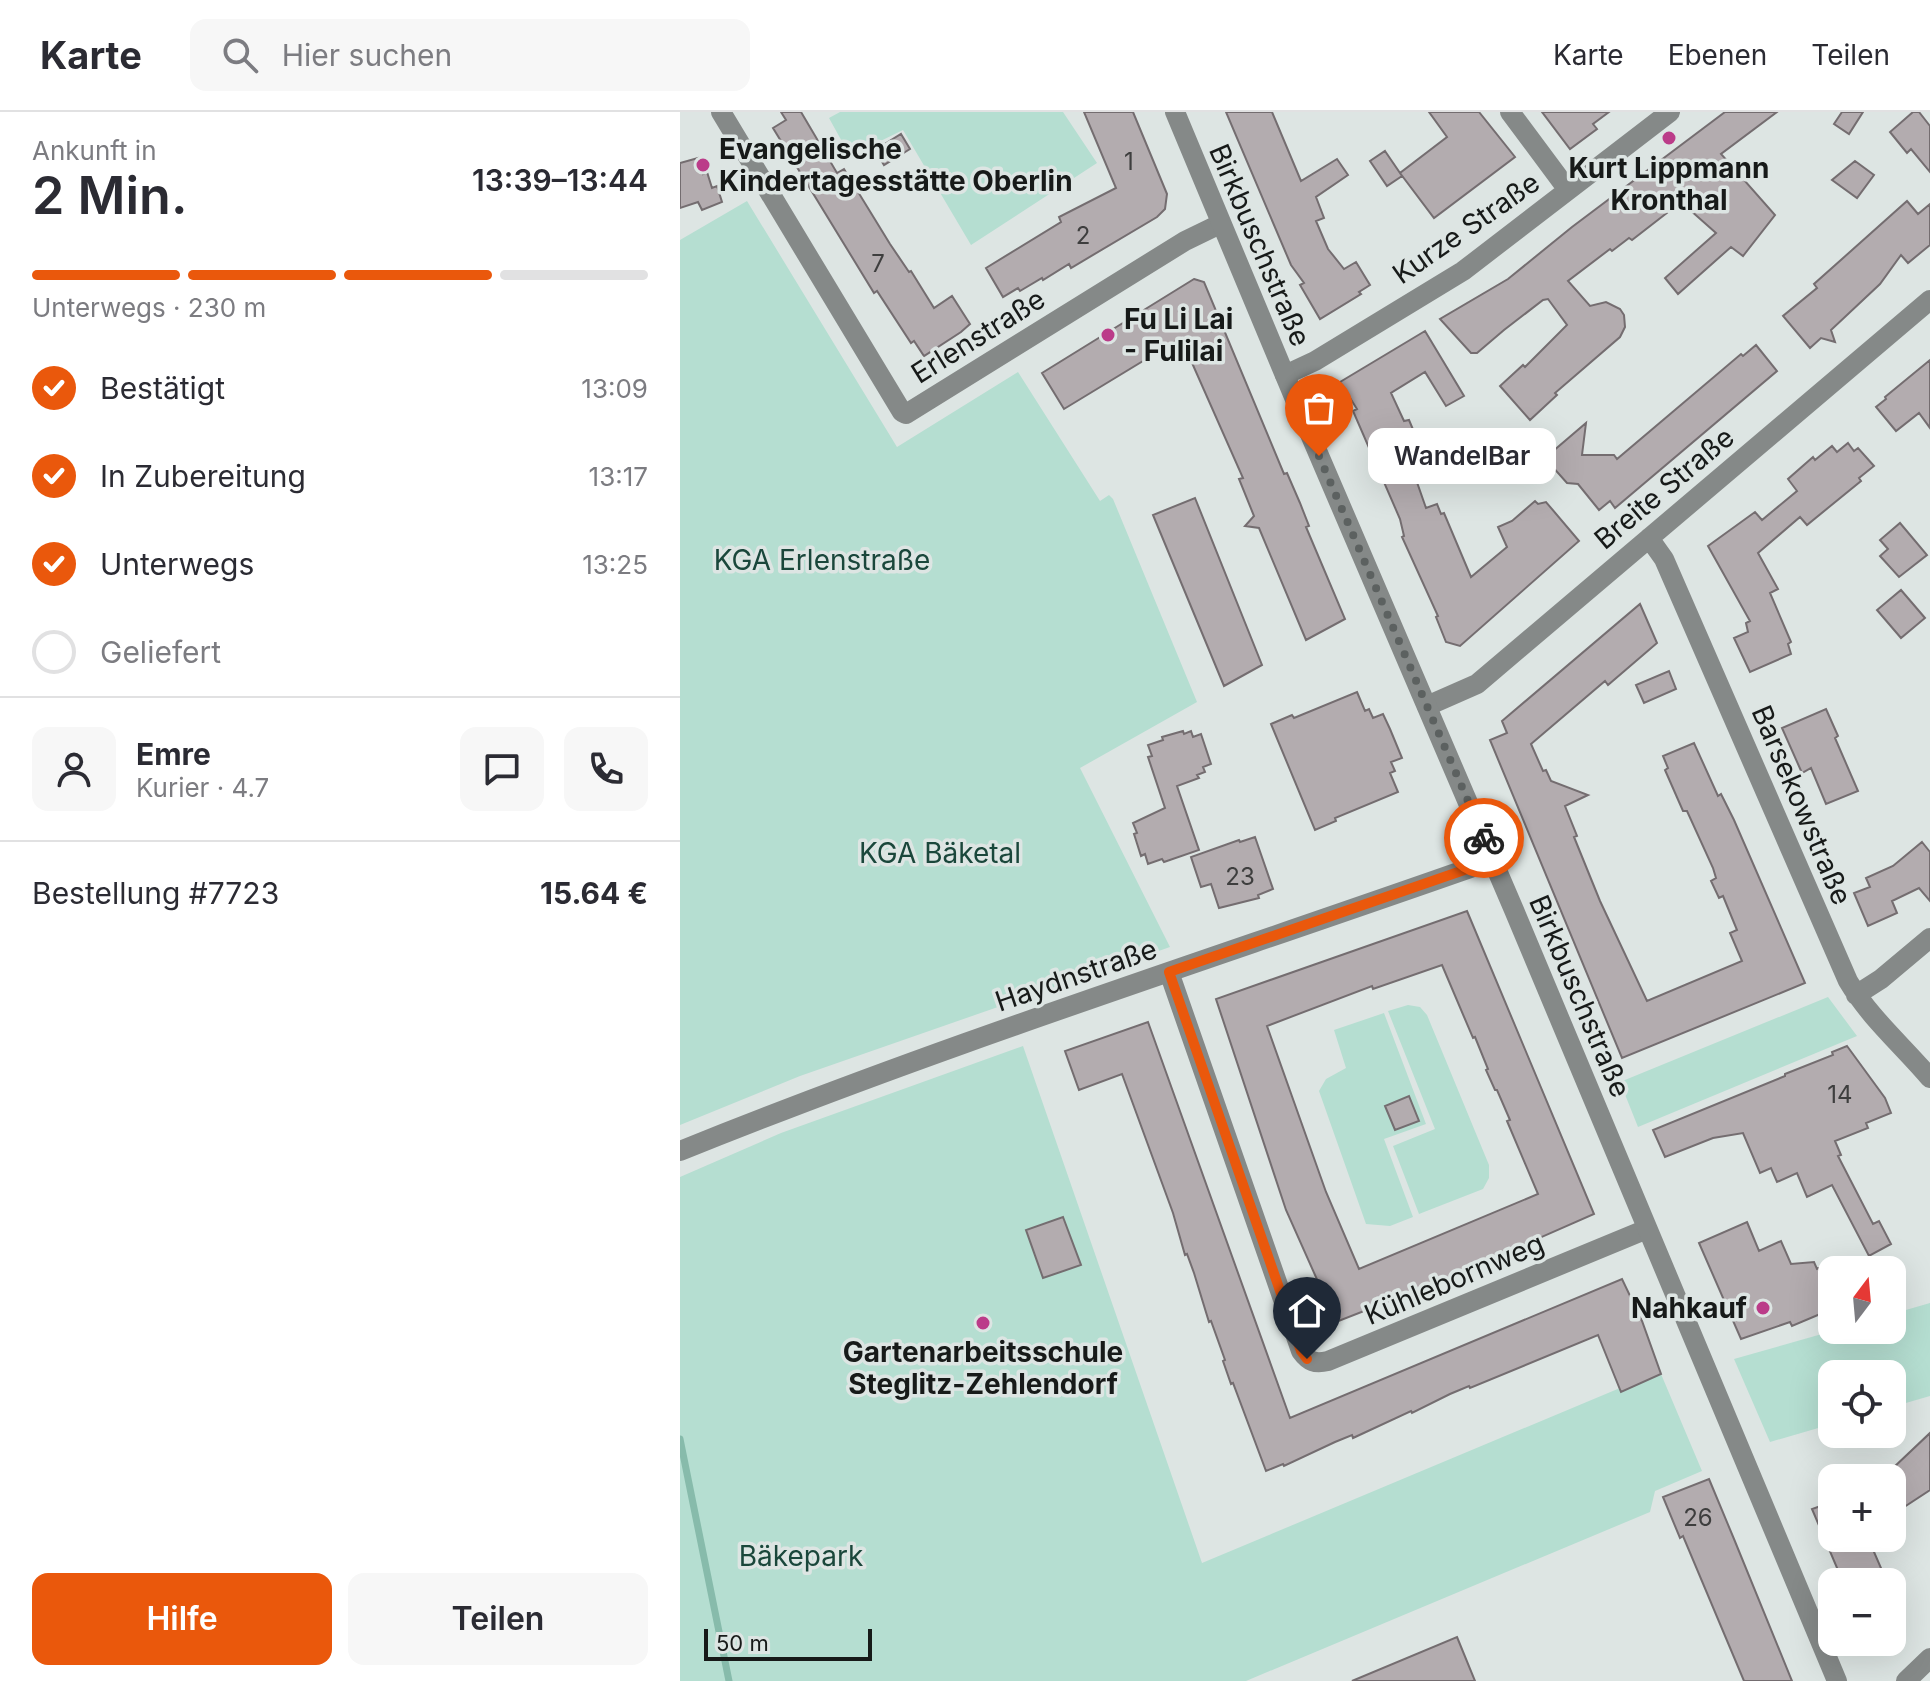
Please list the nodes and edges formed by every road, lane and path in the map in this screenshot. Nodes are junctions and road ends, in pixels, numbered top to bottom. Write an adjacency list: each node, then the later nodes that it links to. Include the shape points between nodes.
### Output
1 (721, 112): 6 (street, Erlenstraße, via 906,414)
2 (1175, 112): 6 (street, Birkbuschstraße)
3 (1510, 112): 5 (street)
4 (1670, 112): 5 (street, Kurze Straße)
5 (1568, 190): 8 (street, Kurze Straße, via 1463,271)
6 (1220, 224): 8 (street, Birkbuschstraße)
7 (1930, 300): 9 (street, Breite Straße)
8 (1285, 375): 10 (street, Birkbuschstraße)
9 (1649, 538): 10 (street, Breite Straße, via 1477,684); 14 (street, Barsekowstraße, via 1664,559)
10 (1427, 706): 11 (street, Birkbuschstraße)
11 (1493, 860): 13 (street, Haydnstraße); 17 (street, Birkbuschstraße)
12 (1930, 938): 14 (street)
13 (1169, 972): 16 (street, Haydnstraße); 17 (street, Kühlebornweg, via 1301,1351 1313,1363)
14 (1856, 995): 15 (street, Barsekowstraße)
15 (1930, 1078)
16 (680, 1151)
17 (1647, 1229): 19 (street, Birkbuschstraße)
18 (1930, 1658): 20 (street)
19 (1837, 1681)
20 (1906, 1681)

